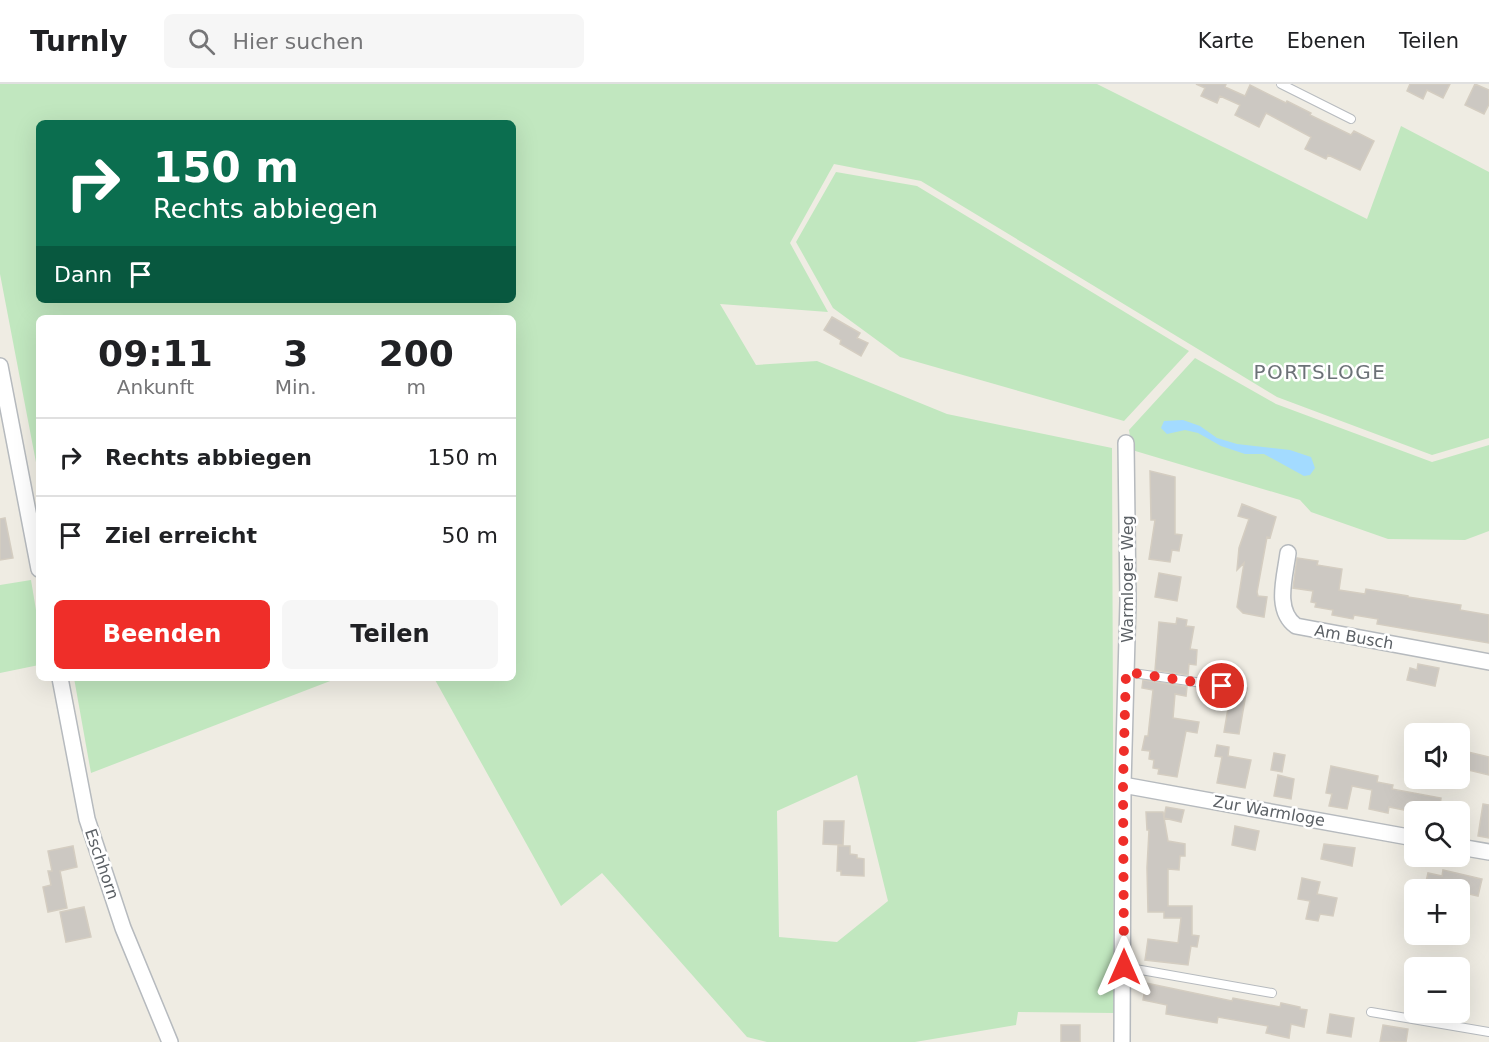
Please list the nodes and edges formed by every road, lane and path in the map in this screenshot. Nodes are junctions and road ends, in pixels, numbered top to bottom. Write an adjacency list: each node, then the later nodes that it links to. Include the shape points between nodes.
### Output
1 (1281, 84): 2 (lane)
2 (1352, 119)
3 (0, 366): 5 (street)
4 (1126, 443): 8 (street, Warmloger Weg)
5 (36, 553)
6 (1288, 553): 7 (street, Am Busch, via 1282,595 1288,620 1296,626)
7 (1489, 662)
8 (1126, 672): 10 (lane); 11 (street, Warmloger Weg)
9 (61, 681): 19 (street, Eschhorn, via 87,819 123,928)
10 (1222, 686)
11 (1123, 784): 12 (street, Zur Warmloge); 15 (street, Warmloger Weg)
12 (1404, 836)
13 (1470, 849): 14 (street)
14 (1489, 852)
15 (1124, 967): 16 (lane); 20 (street, Warmloger Weg)
16 (1272, 993)
17 (1371, 1012): 18 (lane)
18 (1489, 1032)
19 (170, 1042)
20 (1122, 1042)

